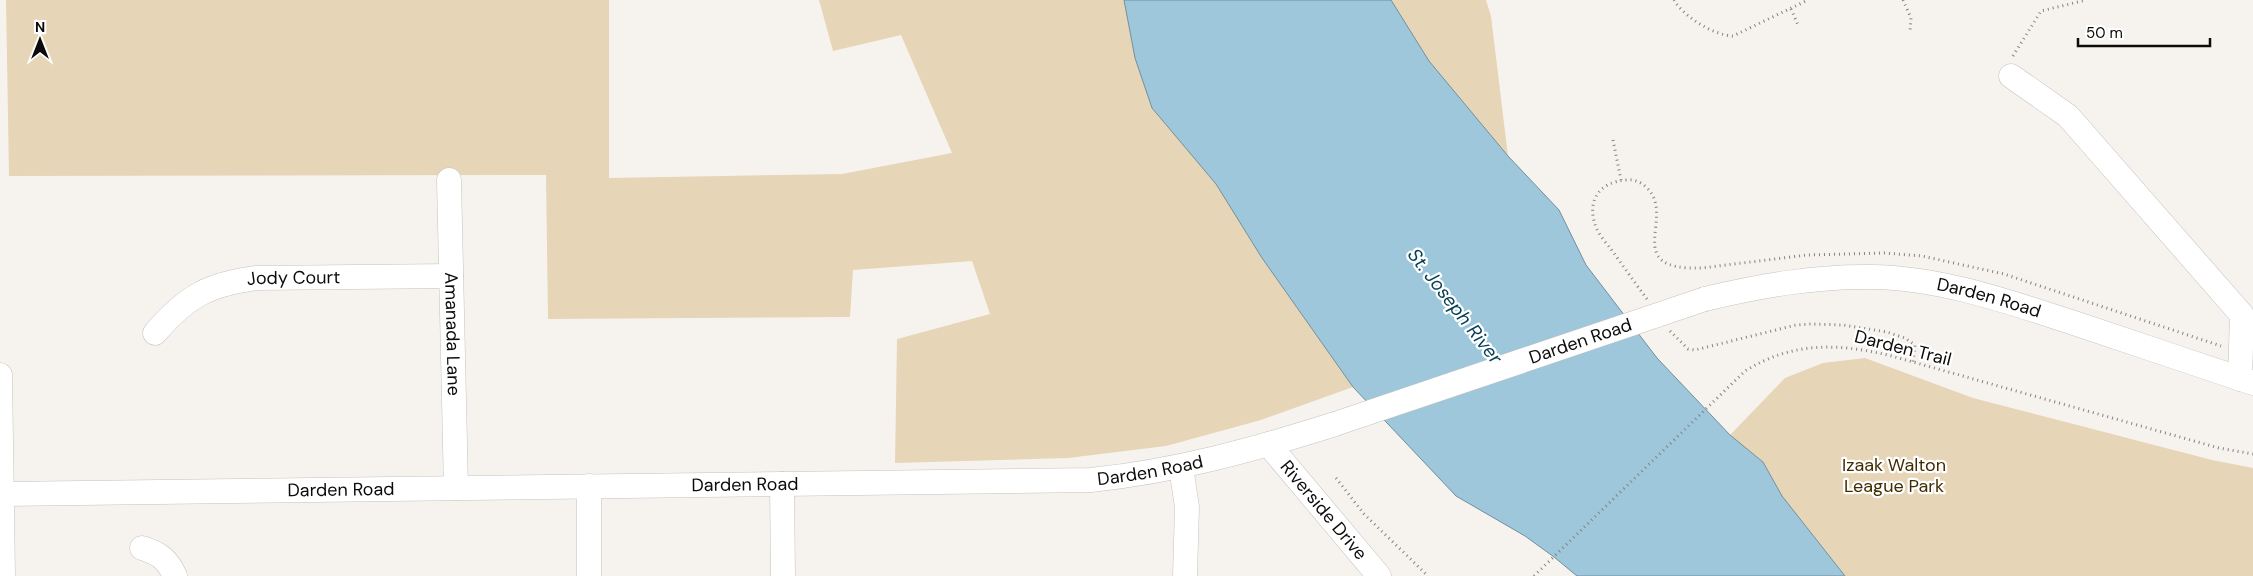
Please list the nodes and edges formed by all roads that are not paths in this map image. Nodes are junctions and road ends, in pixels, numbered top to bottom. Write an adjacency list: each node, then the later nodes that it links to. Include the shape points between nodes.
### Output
1 (2010, 70): 6 (street, via 2068,116 2242,316)
2 (449, 180): 3 (street, Amanada Lane)
3 (452, 276): 4 (street, Jody Court, via 257,278 228,282 191,298); 11 (street, Amanada Lane)
4 (155, 333)
5 (0, 375): 12 (street)
6 (2246, 381): 7 (street, Darden Road, bridge, via 2012,303 1954,288 1910,279 1821,278 1770,284 1705,299)
7 (1270, 445): 8 (street, Darden Road); 19 (street, Riverside Drive)
8 (1181, 467): 9 (street, Darden Road, via 1091,480); 18 (street, via 1187,507)
9 (782, 484): 10 (street, Darden Road); 17 (street)
10 (590, 486): 11 (street, Darden Road); 16 (street)
11 (456, 488): 12 (street, Darden Road)
12 (3, 494): 14 (street)
13 (142, 548): 15 (street, via 163,557)
14 (3, 576)
15 (175, 576)
16 (590, 576)
17 (783, 576)
18 (1184, 576)
19 (1379, 576)

